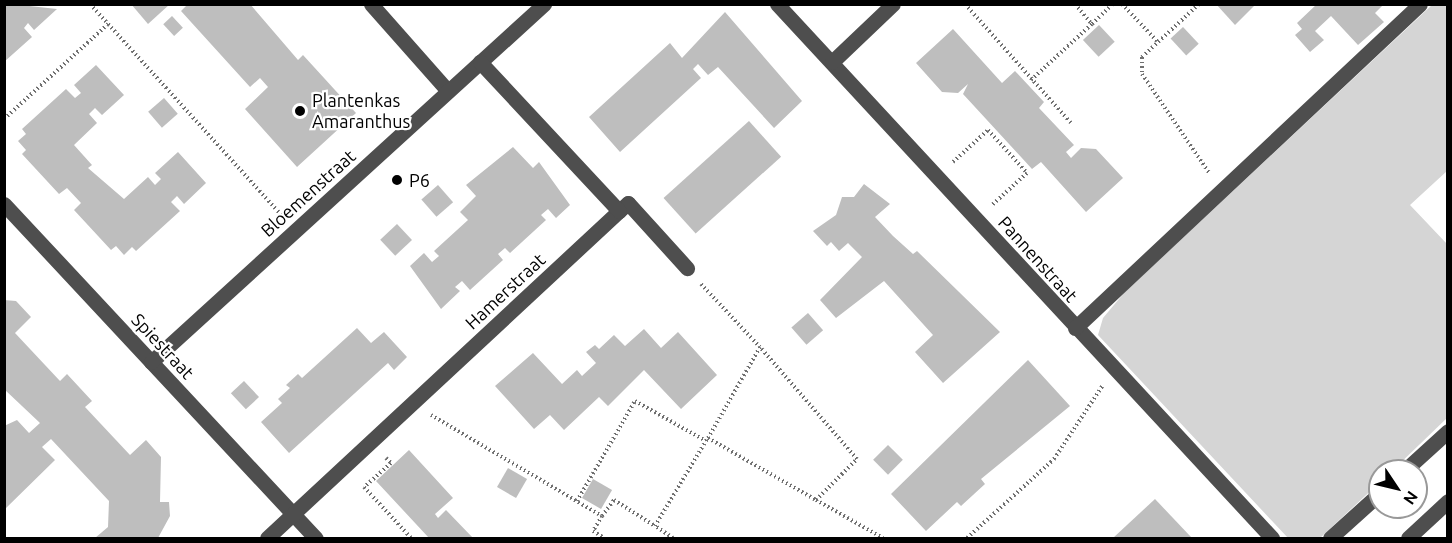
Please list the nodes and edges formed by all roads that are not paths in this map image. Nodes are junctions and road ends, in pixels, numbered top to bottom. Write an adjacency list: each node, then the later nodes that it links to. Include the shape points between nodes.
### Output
1 (371, 4): 8 (street)
2 (544, 4): 6 (street, Bloemenstraat)
3 (777, 4): 7 (street, Pannenstraat)
4 (893, 4): 7 (street)
5 (1420, 4): 12 (street)
6 (480, 62): 8 (street, Bloemenstraat); 10 (street)
7 (832, 62): 12 (street, Pannenstraat)
8 (448, 91): 13 (street, Bloemenstraat)
9 (4, 204): 13 (street, Spiestraat)
10 (619, 211): 11 (street, via 628,203); 18 (street, Hamerstraat)
11 (687, 268)
12 (1075, 328): 21 (street, Pannenstraat)
13 (151, 362): 18 (street, Spiestraat)
14 (1448, 431): 15 (street)
15 (1417, 459)
16 (1448, 501): 23 (street)
17 (1368, 504): 22 (street)
18 (293, 514): 19 (street, Hamerstraat); 20 (street, Spiestraat)
19 (267, 538)
20 (316, 538)
21 (1272, 538)
22 (1330, 538)
23 (1408, 538)

